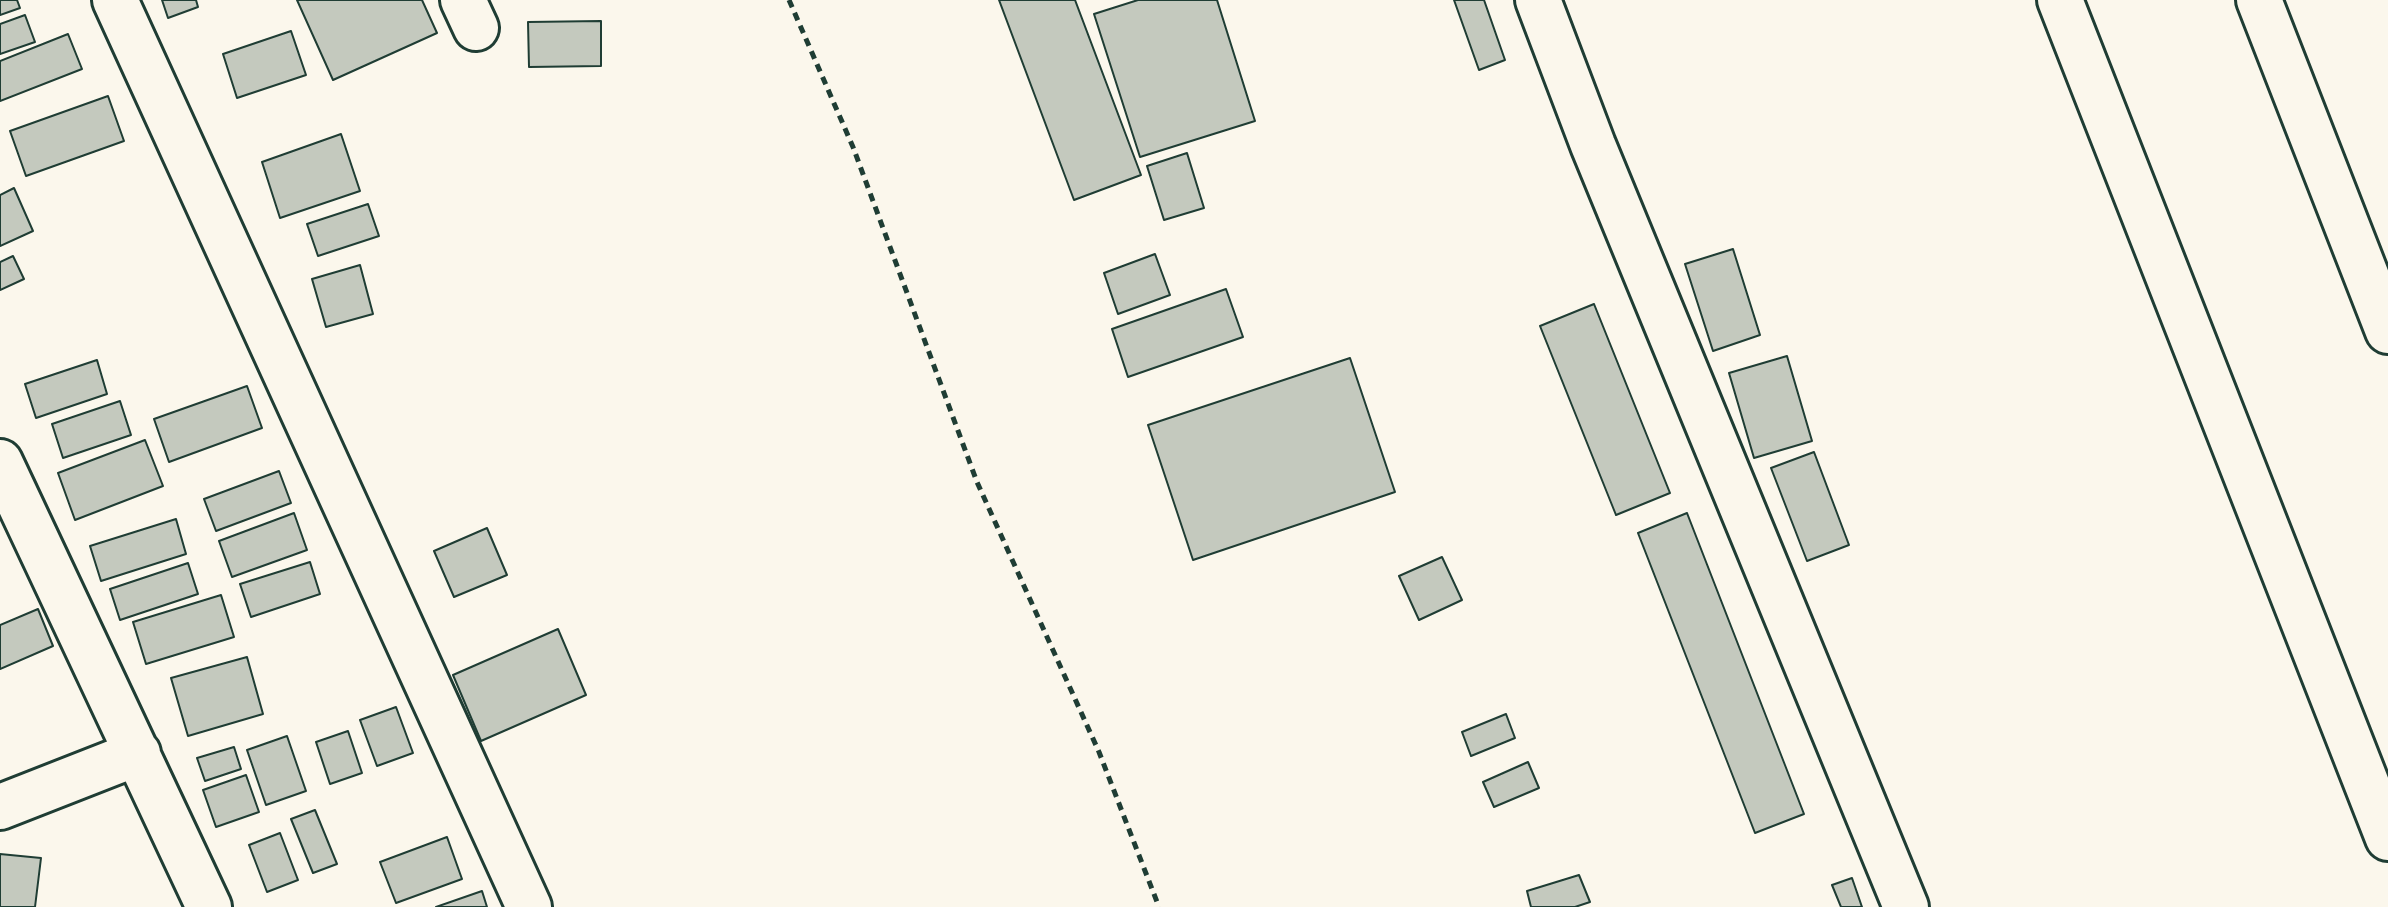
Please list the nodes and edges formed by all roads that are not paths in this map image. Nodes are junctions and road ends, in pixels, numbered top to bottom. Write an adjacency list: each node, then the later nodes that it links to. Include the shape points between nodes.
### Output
1 (115, 0): 11 (street)
2 (1538, 0): 12 (street)
3 (2060, 0): 9 (street)
4 (2259, 0): 5 (street)
5 (2388, 331)
6 (0, 462): 7 (street)
7 (138, 753): 8 (street); 10 (street)
8 (0, 807)
9 (2388, 838)
10 (209, 907)
11 (529, 907)
12 (1906, 907)

